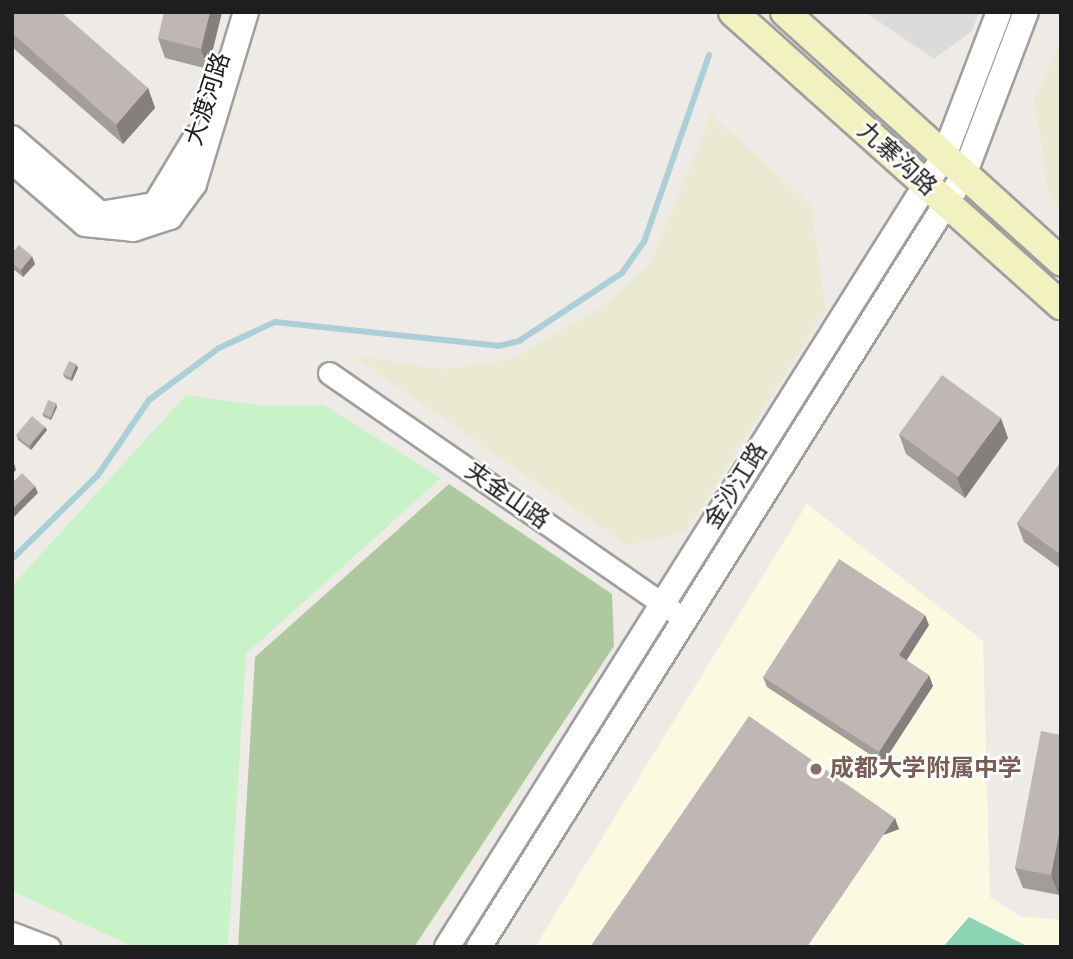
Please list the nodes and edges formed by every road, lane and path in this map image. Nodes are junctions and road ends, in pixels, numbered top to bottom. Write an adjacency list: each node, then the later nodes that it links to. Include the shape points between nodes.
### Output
1 (234, 12): 7 (street, 大渡河路, via 190,156 155,205 100,214)
2 (247, 12): 9 (street, 大渡河路, via 194,184 170,217 133,229 85,224)
3 (733, 12): 11 (main road, 九寨沟路)
4 (785, 12): 8 (main road, 九寨沟路)
5 (999, 12): 8 (street, 金沙江路)
6 (1026, 12): 10 (street, 金沙江路)
7 (12, 138)
8 (944, 156): 10 (main road, 九寨沟路); 11 (street, 金沙江路)
9 (12, 161)
10 (964, 176): 12 (street, 金沙江路); 13 (main road, 九寨沟路)
11 (925, 183): 12 (main road, 九寨沟路); 16 (street, 金沙江路)
12 (946, 202): 14 (main road, 九寨沟路); 17 (street, 金沙江路)
13 (1061, 261)
14 (1061, 305)
15 (329, 373): 16 (street, 夹金山路)
16 (662, 604): 17 (street, 夹金山路); 20 (street, 金沙江路)
17 (684, 619): 21 (street, 金沙江路)
18 (12, 933): 19 (street)
19 (49, 947)
20 (447, 947)
21 (479, 947)

